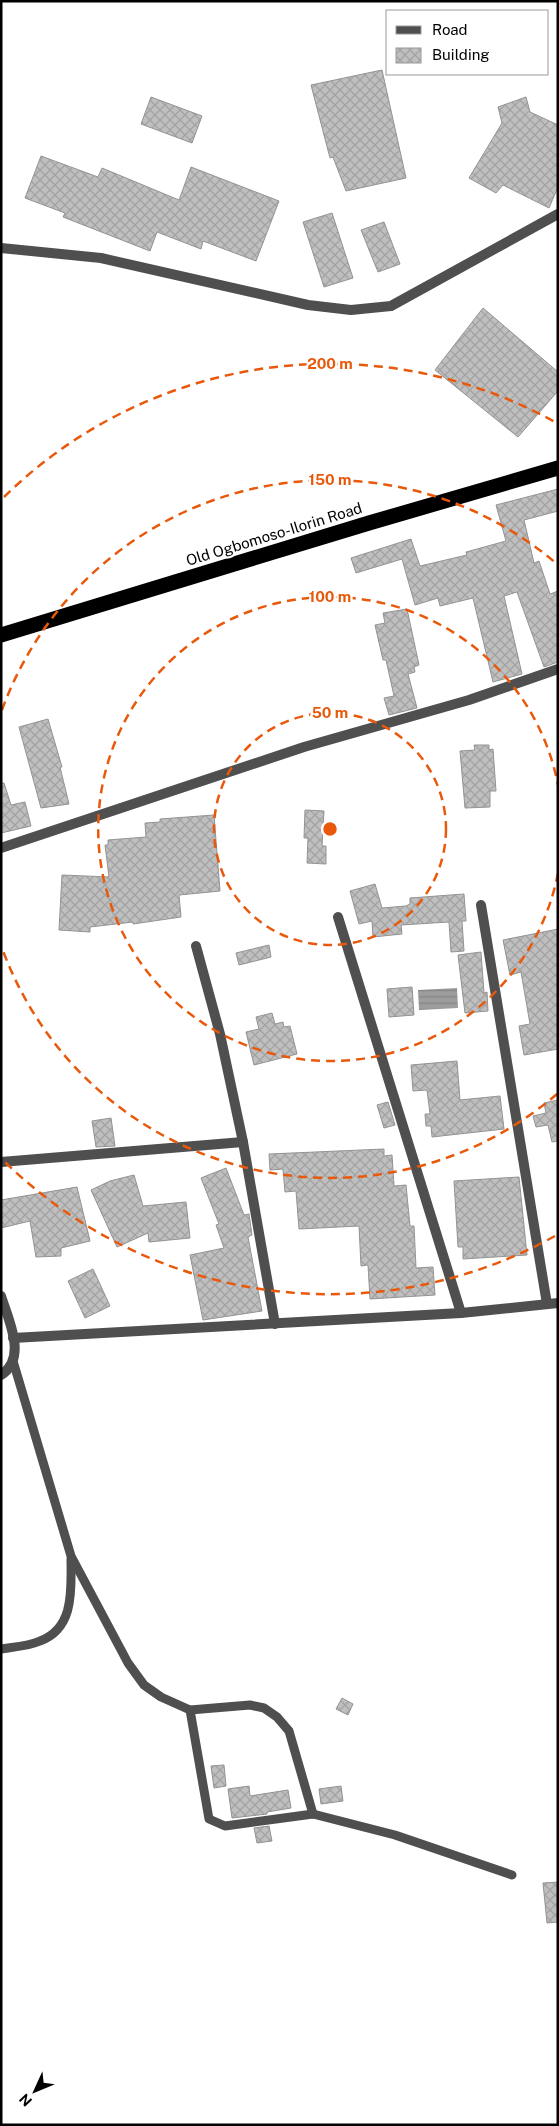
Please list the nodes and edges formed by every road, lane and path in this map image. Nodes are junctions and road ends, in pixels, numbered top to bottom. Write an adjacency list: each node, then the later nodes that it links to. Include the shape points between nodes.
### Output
1 (558, 214): 2 (street, via 391,306 351,310 308,304 102,258)
2 (1, 248)
3 (558, 468): 4 (highway, Old Ogbomoso-Ilorin Road)
4 (1, 635)
5 (558, 669): 6 (street, via 469,700 304,747)
6 (1, 848)
7 (480, 905): 14 (street)
8 (338, 917): 15 (street)
9 (196, 946): 10 (street, via 220,1034)
10 (243, 1142): 11 (street); 16 (street)
11 (1, 1162)
12 (1, 1296): 17 (street)
13 (558, 1303): 14 (street)
14 (547, 1304): 15 (street)
15 (461, 1313): 16 (street)
16 (275, 1324): 17 (street)
17 (13, 1338): 18 (street, via 16,1348)
18 (13, 1362): 19 (street); 20 (lane)
19 (1, 1375)
20 (71, 1556): 21 (lane, via 70,1603 65,1620 41,1641); 22 (lane, via 144,1685)
21 (1, 1649)
22 (190, 1710): 23 (lane, via 250,1705 264,1708 277,1717 289,1731); 23 (lane, via 210,1819 224,1826)
23 (313, 1814): 24 (lane, via 396,1835)
24 (512, 1874)

